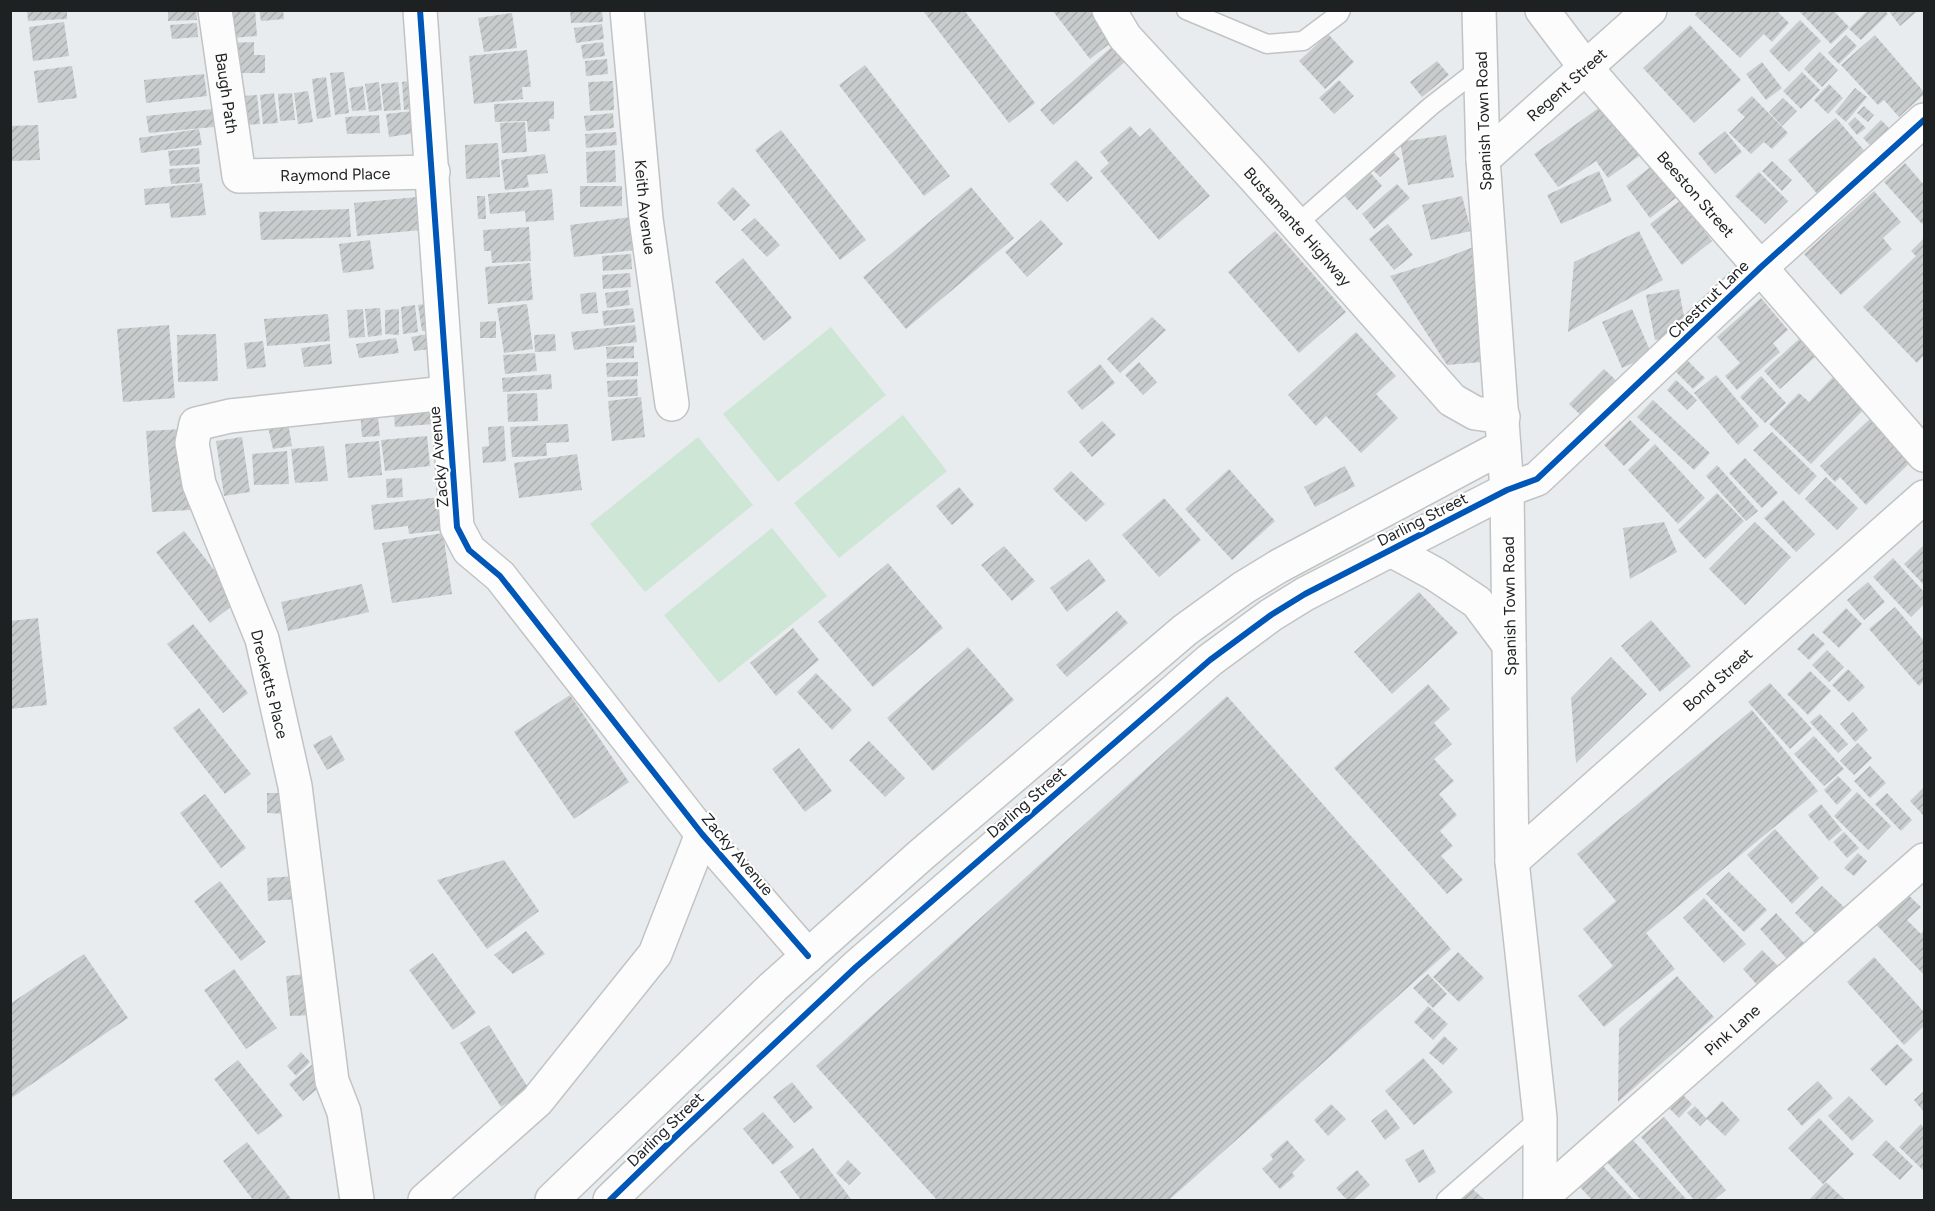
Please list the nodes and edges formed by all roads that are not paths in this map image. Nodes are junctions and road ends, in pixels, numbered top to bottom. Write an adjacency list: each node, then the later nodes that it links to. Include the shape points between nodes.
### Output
1 (215, 10): 15 (street, Baugh Path)
2 (420, 10): 14 (street, Zacky Avenue)
3 (627, 10): 19 (street, Keith Avenue, via 646,219)
4 (1109, 10): 16 (street, Bustamante Highway, via 1125,37)
5 (1186, 10): 6 (lane, via 1267,44 1303,41)
6 (1341, 10)
7 (1479, 10): 10 (street, Spanish Town Road)
8 (1542, 10): 11 (street, Beeston Street)
9 (1650, 10): 11 (street, Regent Street)
10 (1480, 68): 13 (street, Spanish Town Road); 16 (lane)
11 (1586, 68): 13 (street, Regent Street); 17 (street, Beeston Street)
12 (1924, 120): 17 (street, Chestnut Lane)
13 (1483, 159): 20 (street, Spanish Town Road)
14 (433, 172): 15 (street, Raymond Place); 18 (street, Zacky Avenue)
15 (239, 176)
16 (1296, 225): 20 (street, Bustamante Highway, via 1452,400)
17 (1761, 267): 21 (street, Beeston Street); 22 (street, Chestnut Lane, via 1537,479)
18 (446, 393): 26 (street, Zacky Avenue, via 457,527 469,550 500,576); 31 (street, Drecketts Place, via 230,416 196,424 192,443 199,484 261,639 295,786 332,1082 344,1112)
19 (672, 404)
20 (1504, 431): 22 (street, Spanish Town Road); 29 (street, Darling Street, via 1243,588 1185,630)
21 (1924, 455)
22 (1507, 490): 24 (street, Darling Street); 25 (street, Spanish Town Road)
23 (1924, 497): 28 (street, Bond Street)
24 (1391, 550): 25 (street, via 1477,602); 34 (street, Darling Street, via 1296,599 1210,660 856,967)
25 (1509, 645): 28 (street, Spanish Town Road)
26 (702, 834): 29 (street, Zacky Avenue); 32 (street, via 655,954 537,1101)
27 (1924, 860): 36 (street, Pink Lane)
28 (1512, 861): 30 (street, Spanish Town Road)
29 (808, 956): 33 (street, Darling Street)
30 (1540, 1118): 35 (lane); 36 (street, Spanish Town Road)
31 (357, 1200)
32 (425, 1200)
33 (552, 1200)
34 (610, 1200)
35 (1446, 1200)
36 (1540, 1200)

